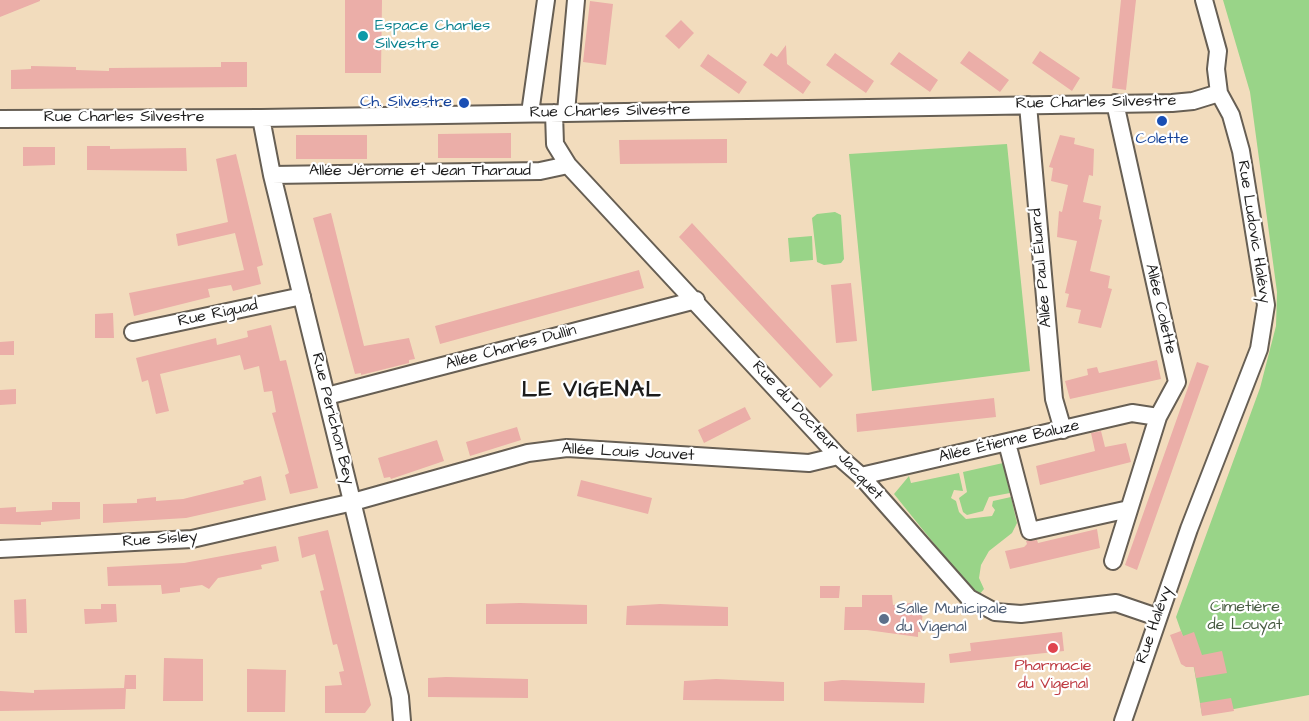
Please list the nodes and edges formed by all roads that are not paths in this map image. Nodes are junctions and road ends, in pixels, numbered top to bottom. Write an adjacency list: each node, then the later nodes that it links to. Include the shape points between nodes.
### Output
1 (546, 0): 8 (street)
2 (576, 0): 7 (street, Rue du Docteur Jacquet)
3 (1204, 0): 4 (street, Rue Ludovic Halévy, via 1218,51)
4 (1219, 93): 5 (street, Rue Charles Silvestre, via 1193,101); 24 (street, Rue Ludovic Halévy, via 1231,115 1241,151 1266,305 1259,349)
5 (1114, 103): 6 (street, Rue Charles Silvestre); 17 (street, Allée Colette, via 1177,382)
6 (1028, 105): 7 (street, Rue Charles Silvestre); 18 (street, Allée Paul Éluard, via 1054,399)
7 (560, 112): 8 (street, Rue Charles Silvestre); 11 (street, Rue du Docteur Jacquet, via 555,144)
8 (530, 113): 9 (street, Rue Charles Silvestre)
9 (261, 118): 10 (street, Rue Charles Silvestre); 12 (street, Rue Perichon Bey)
10 (0, 119)
11 (568, 165): 12 (street, Allée Jérome et Jean Tharaud, via 540,171); 14 (street, Rue du Docteur Jacquet)
12 (272, 175): 13 (street, Rue Perichon Bey)
13 (302, 296): 15 (street, Rue Riguad); 16 (street, Rue Perichon Bey)
14 (696, 300): 16 (street, Allée Charles Dullin); 20 (street, Rue du Docteur Jacquet)
15 (133, 332)
16 (327, 396): 22 (street, Rue Perichon Bey)
17 (1158, 417): 18 (street, Allée Étienne Baluze, via 1132,413); 23 (street, Allée Colette)
18 (1063, 430): 19 (street, Allée Étienne Baluze)
19 (1007, 442): 21 (street, Allée Étienne Baluze); 23 (street, via 1030,531)
20 (838, 456): 21 (street, Rue du Docteur Jacquet); 22 (street, Allée Louis Jouvet, via 809,463 567,448 528,453)
21 (861, 477): 27 (street, Rue du Docteur Jacquet, via 969,598 995,612 1022,614 1116,603)
22 (353, 502): 25 (street, Rue Sisley, via 192,539); 28 (street, Rue Perichon Bey, via 400,697)
23 (1129, 509): 26 (street, Allée Colette)
24 (1189, 529): 27 (street, Rue Halévy)
25 (0, 549)
26 (1113, 561)
27 (1157, 617): 29 (street, Rue Halévy)
28 (402, 721)
29 (1124, 721)

